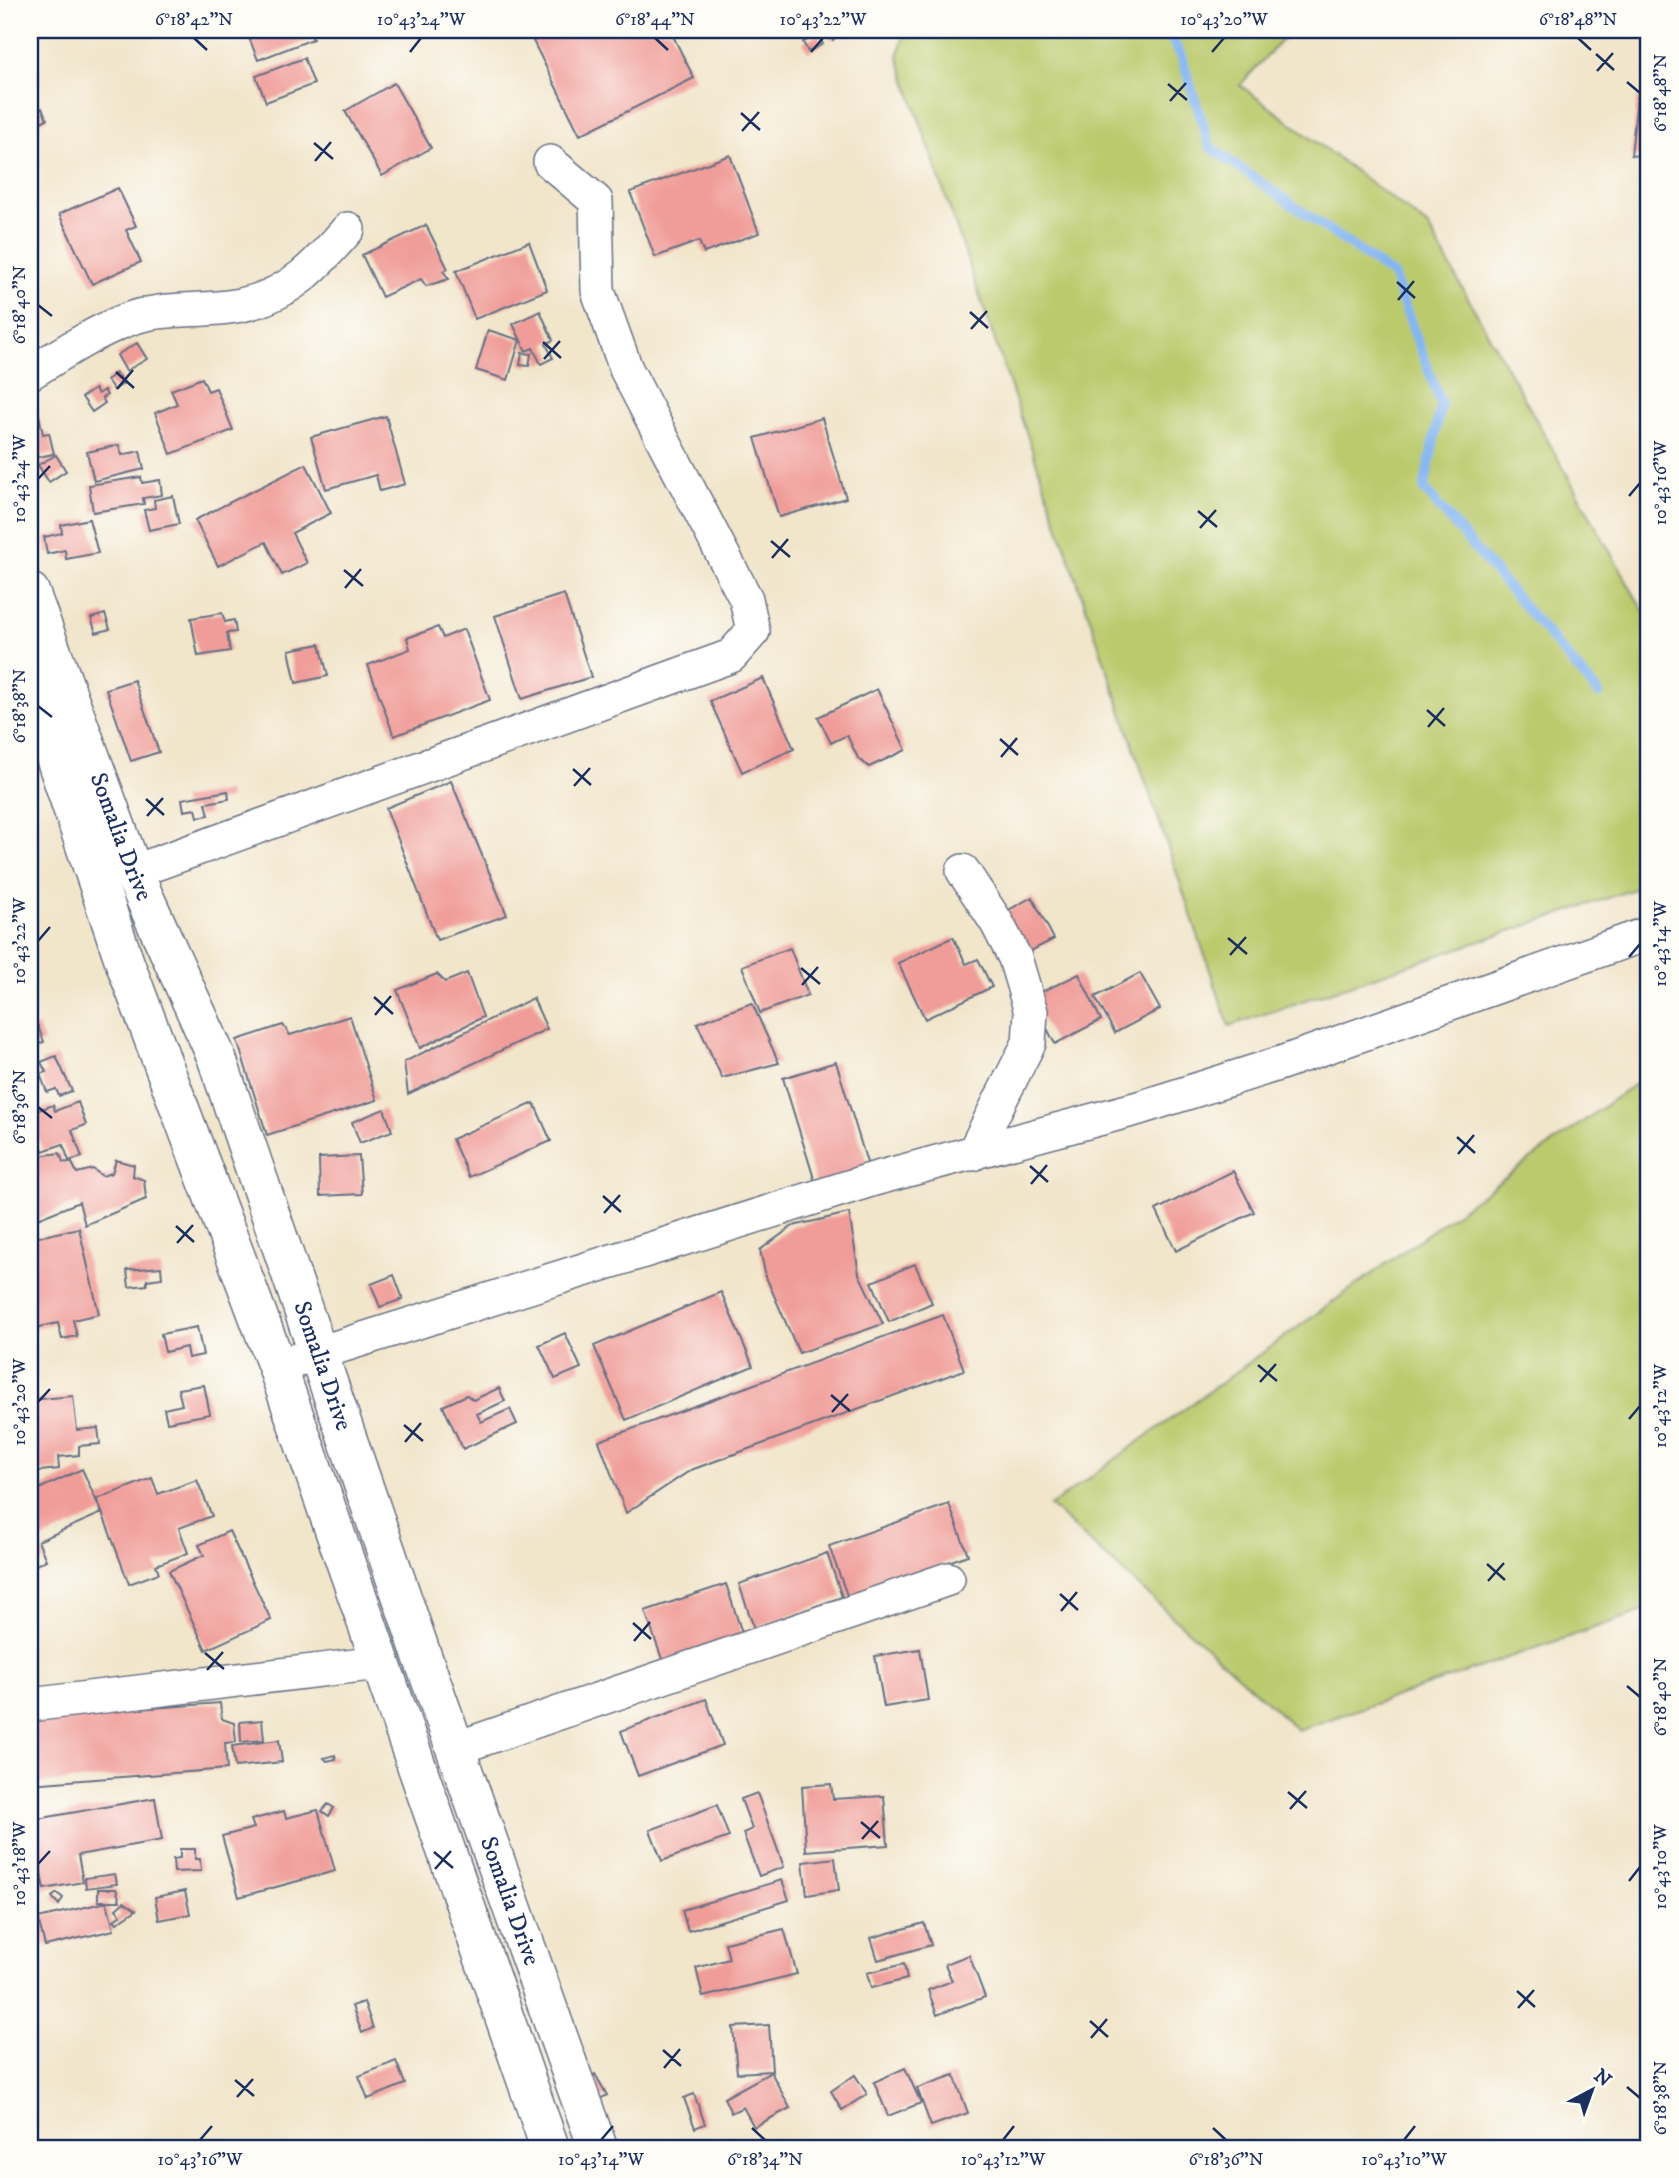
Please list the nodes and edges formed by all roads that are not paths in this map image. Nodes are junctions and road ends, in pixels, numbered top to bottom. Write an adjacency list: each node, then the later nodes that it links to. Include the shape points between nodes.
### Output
1 (550, 162): 7 (street, via 596,201 598,291 625,369 746,598 753,631 731,656)
2 (348, 229): 3 (street, via 313,270 272,295 240,305 176,308 125,320)
3 (30, 373)
4 (30, 592): 7 (main road, Somalia Drive)
5 (30, 684): 11 (main road, Somalia Drive, via 126,966)
6 (963, 871): 9 (street, via 1015,958 1031,1012 1029,1043)
7 (133, 872): 10 (main road, Somalia Drive, via 216,1056)
8 (1649, 933): 9 (street, via 1281,1063)
9 (973, 1154): 10 (street, via 874,1180)
10 (318, 1354): 11 (street); 15 (main road, Somalia Drive)
11 (277, 1366): 13 (main road, Somalia Drive)
12 (948, 1579): 15 (street)
13 (379, 1663): 14 (street); 16 (main road, Somalia Drive)
14 (30, 1705)
15 (457, 1748): 17 (main road, Somalia Drive)
16 (550, 2148)
17 (598, 2148)

